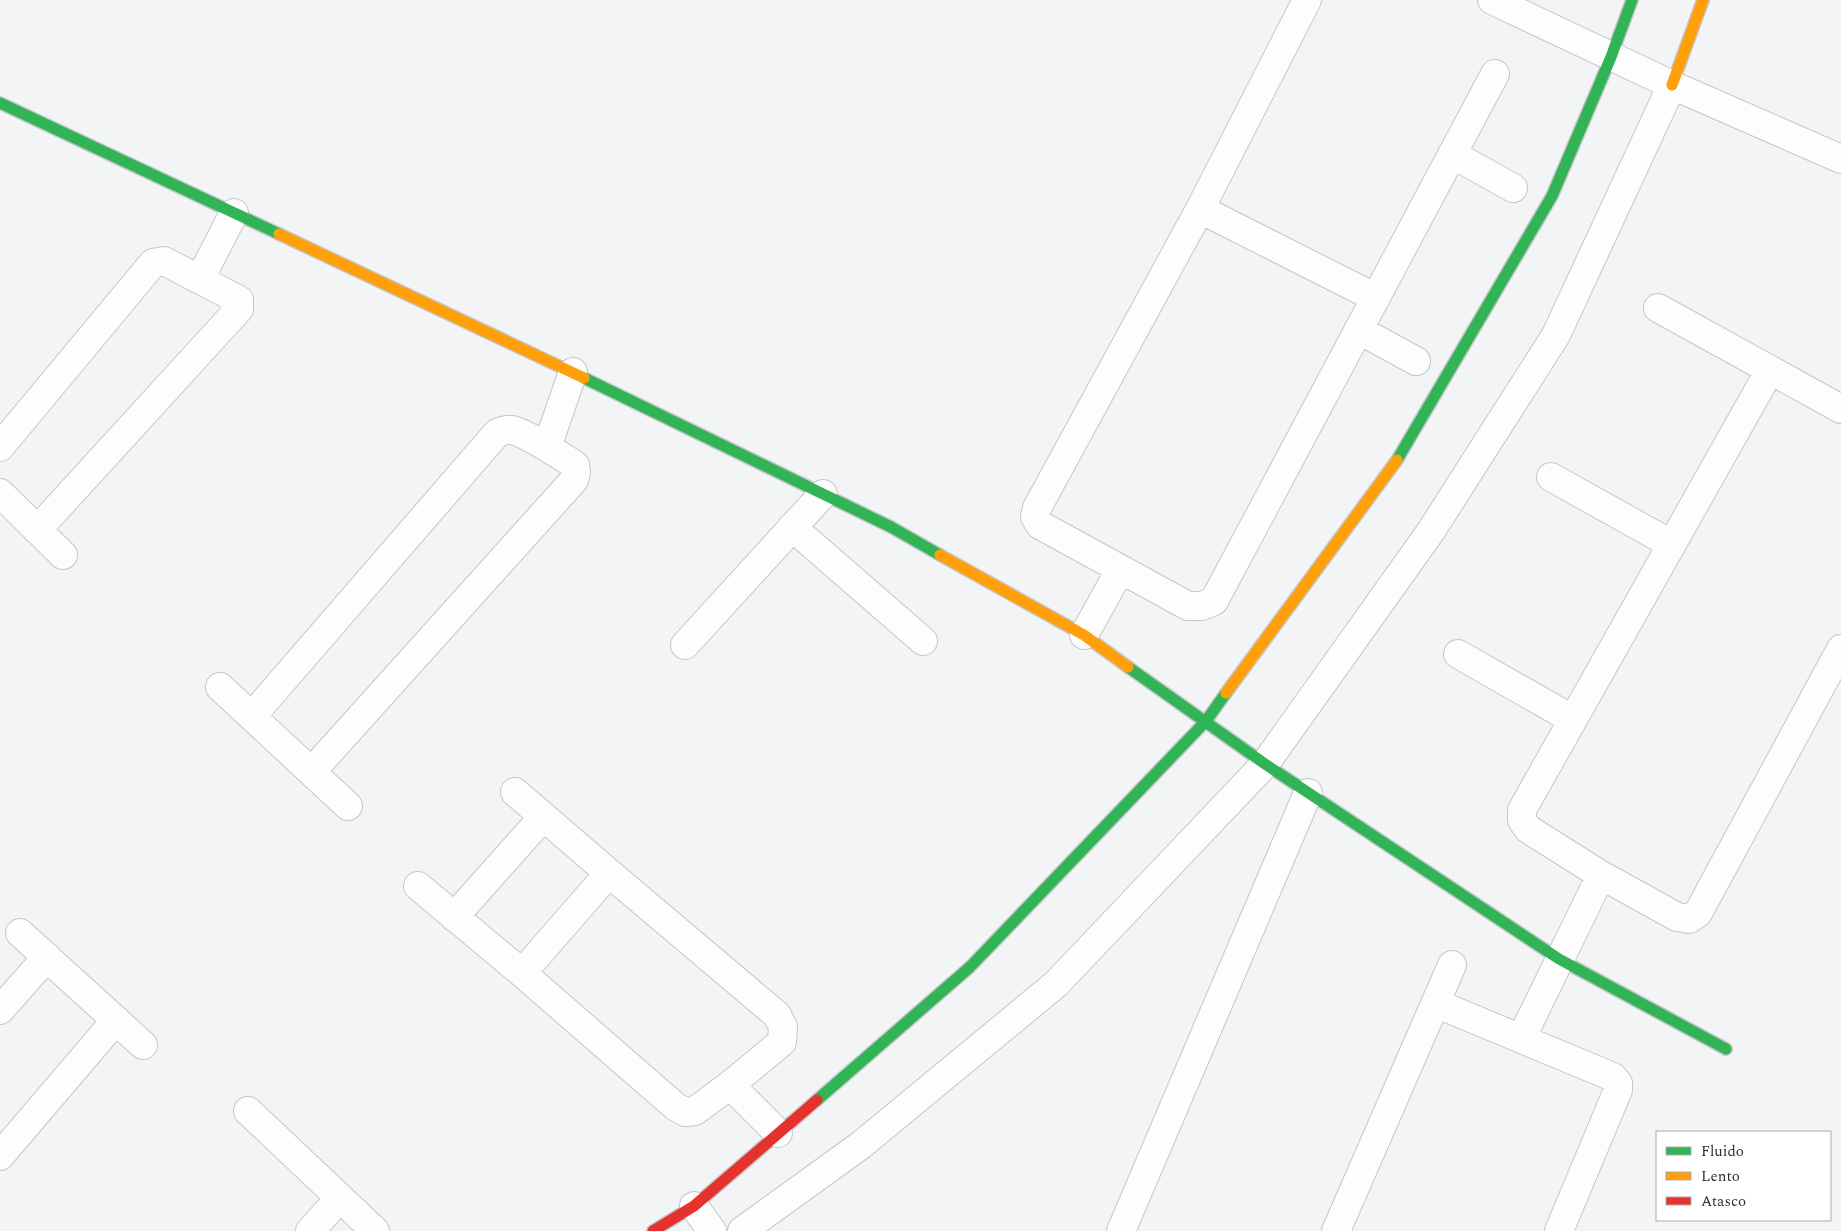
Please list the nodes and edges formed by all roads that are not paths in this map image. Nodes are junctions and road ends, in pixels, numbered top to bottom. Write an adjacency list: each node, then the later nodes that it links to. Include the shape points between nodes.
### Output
1 (1307, 0): 12 (street)
2 (1492, 0): 5 (street)
3 (1632, 0): 5 (street)
4 (1703, 0): 7 (street)
5 (1611, 57): 7 (street); 40 (street, via 1552,196 1401,454)
6 (1495, 74): 9 (street)
7 (1672, 85): 10 (street); 41 (street, via 1556,335 1431,531)
8 (0, 103): 13 (street)
9 (1452, 154): 11 (street); 15 (street)
10 (1841, 159)
11 (1512, 188)
12 (1200, 209): 15 (street); 31 (street, via 1034,517 1040,525)
13 (234, 213): 14 (street); 20 (street)
14 (200, 279): 22 (street, via 164,261 153,263); 28 (street, via 240,300 239,309)
15 (1376, 298): 17 (street)
16 (1658, 308): 19 (street)
17 (1359, 330): 18 (street); 31 (street, via 1214,601 1202,606 1188,606)
18 (1416, 361)
19 (1770, 370): 21 (street); 29 (street)
20 (573, 372): 23 (street); 26 (street)
21 (1841, 408)
22 (0, 447)
23 (547, 447): 38 (street, via 511,430 497,433); 42 (street, via 575,465 574,480)
24 (1551, 477): 29 (street)
25 (0, 493): 28 (street)
26 (823, 494): 27 (street); 32 (street, via 891,527)
27 (792, 528): 33 (street); 34 (street)
28 (37, 530): 30 (street)
29 (1671, 544): 39 (street)
30 (63, 555)
31 (1120, 570): 32 (street)
32 (1084, 635): 40 (street)
33 (923, 641)
34 (685, 645)
35 (1841, 650): 48 (street, via 1698,913 1689,919 1678,917)
36 (1458, 654): 39 (street)
37 (220, 686): 38 (street)
38 (252, 716): 42 (street)
39 (1572, 719): 48 (street, via 1522,810 1522,820 1528,829)
40 (1206, 721): 41 (street); 64 (street, via 970,967)
41 (1264, 764): 44 (street); 72 (street, via 1056,984 861,1145)
42 (312, 771): 45 (street)
43 (515, 792): 46 (street)
44 (1308, 793): 53 (street); 73 (street)
45 (348, 806)
46 (543, 817): 47 (street); 50 (street)
47 (609, 873): 55 (street); 62 (street, via 777,1015 783,1027 782,1042)
48 (1601, 874): 53 (street)
49 (418, 886): 50 (street)
50 (454, 917): 55 (street)
51 (20, 933): 52 (street)
52 (47, 957): 57 (street); 58 (street)
53 (1559, 959): 59 (street); 61 (street)
54 (1452, 965): 56 (street)
55 (522, 973): 62 (street, via 680,1110 695,1111)
56 (1435, 1003): 59 (street); 74 (street)
57 (0, 1010)
58 (116, 1020): 60 (street); 65 (street)
59 (1521, 1039): 75 (street, via 1613,1077 1618,1083 1618,1090)
60 (143, 1045)
61 (1726, 1048)
62 (730, 1085): 64 (street)
63 (248, 1111): 66 (street)
64 (778, 1133): 67 (street)
65 (0, 1156)
66 (340, 1198): 68 (street); 69 (street)
67 (694, 1206): 70 (street); 71 (street)
68 (310, 1231)
69 (375, 1231)
70 (653, 1231)
71 (712, 1231)
72 (742, 1231)
73 (1120, 1231)
74 (1336, 1231)
75 (1559, 1231)

